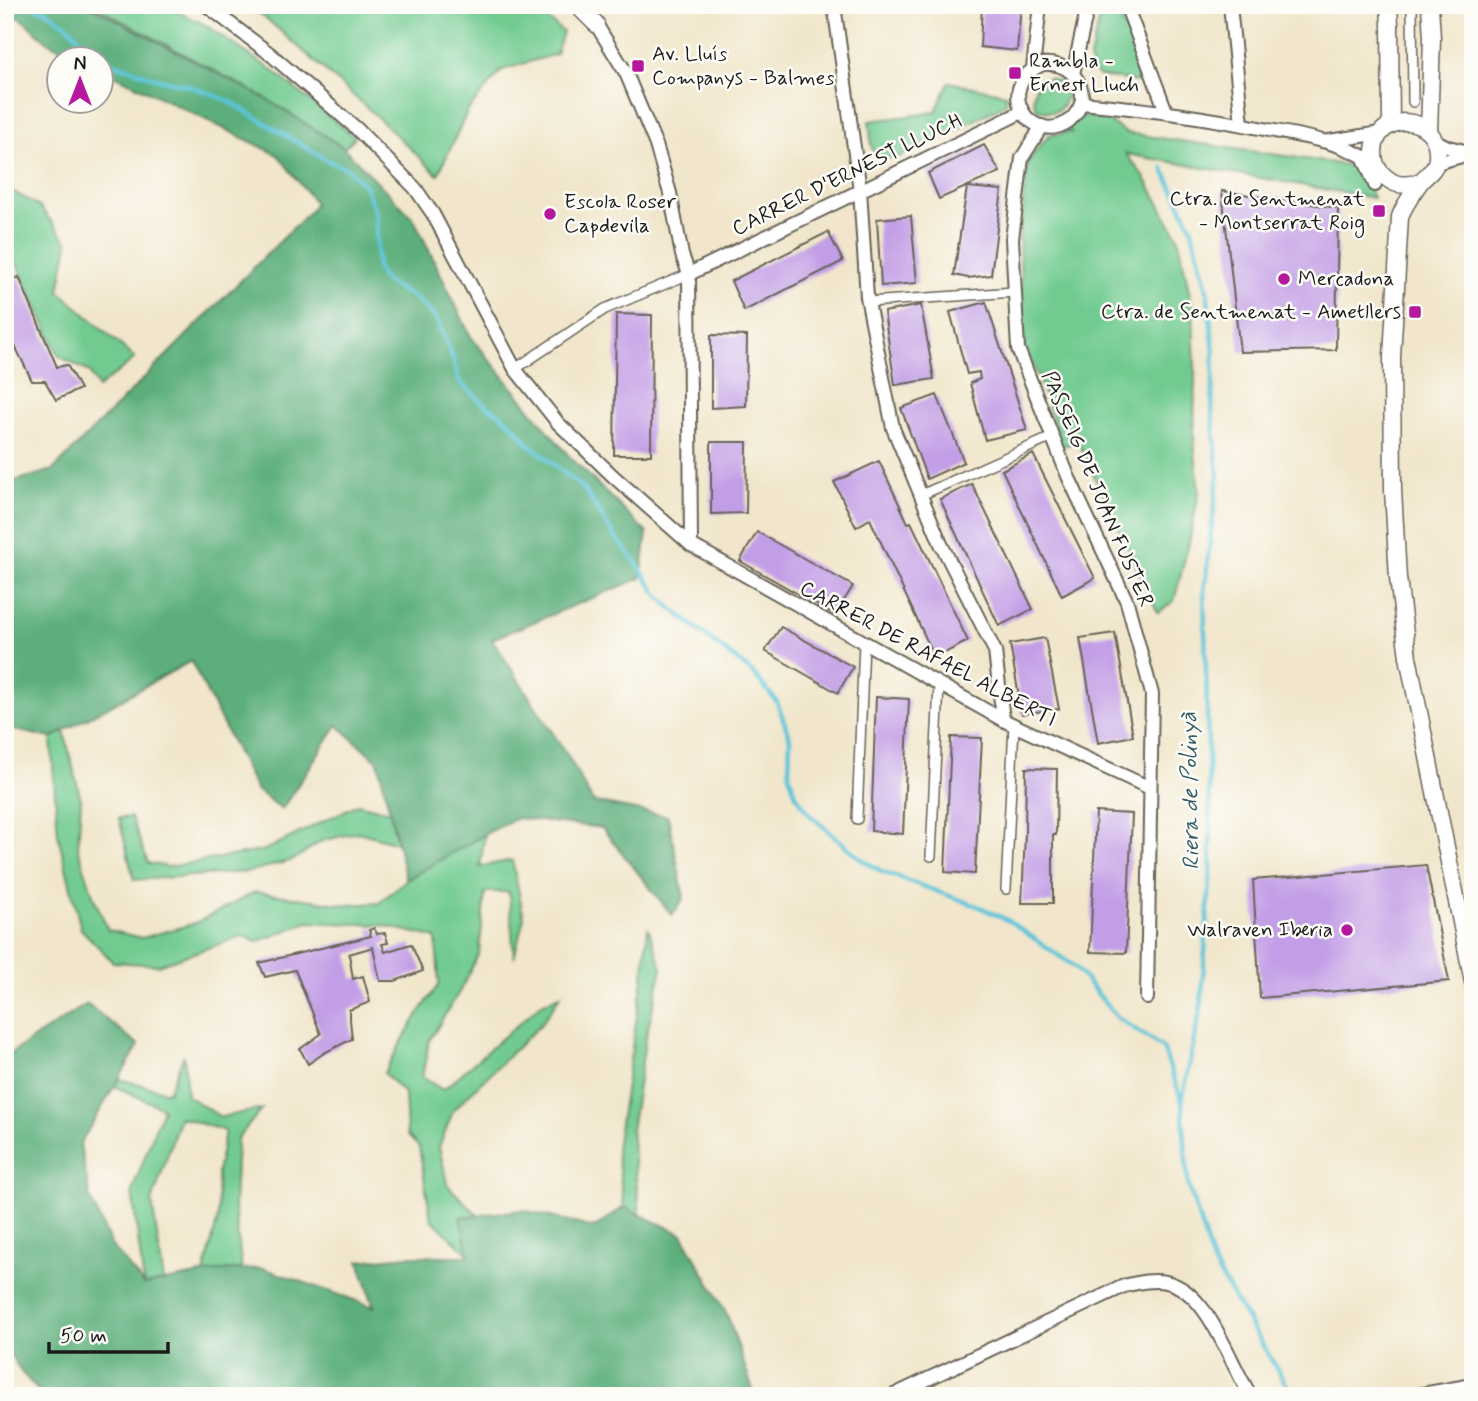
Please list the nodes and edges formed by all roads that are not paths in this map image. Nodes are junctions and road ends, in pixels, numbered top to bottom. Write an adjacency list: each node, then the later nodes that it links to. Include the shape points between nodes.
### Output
1 (206, 5): 35 (street, CARRER DE RAFAEL ALBERTI, via 356,128 415,188)
2 (577, 5): 12 (street)
3 (587, 5): 12 (street)
4 (1040, 5): 13 (street)
5 (1088, 5): 14 (street)
6 (1126, 5): 17 (street)
7 (1230, 5): 19 (street)
8 (1389, 5): 21 (street)
9 (1412, 5): 15 (street)
10 (1430, 5): 22 (street)
11 (833, 7): 30 (street)
12 (596, 24): 32 (street, via 626,73 656,145)
13 (1032, 69): 14 (street, via 1051,64); 18 (street, via 1019,87)
14 (1073, 74): 16 (street)
15 (1413, 102)
16 (1082, 103): 17 (street); 20 (street, via 1064,124)
17 (1166, 111): 19 (street)
18 (1022, 112): 20 (street); 30 (street, CARRER D'ERNEST LLUCH)
19 (1242, 124): 23 (street)
20 (1042, 127): 33 (street, PASSEIG DE JOAN FUSTER, via 1022,158 1012,239)
21 (1386, 129): 22 (street, via 1411,122); 23 (street); 25 (street)
22 (1431, 135): 24 (street, via 1448,147); 26 (street)
23 (1329, 141): 25 (street)
24 (1473, 153): 26 (street)
25 (1369, 160): 27 (street); 29 (street)
26 (1436, 163): 28 (street)
27 (1393, 182): 28 (street); 31 (street)
28 (1420, 182): 31 (street)
29 (1375, 185)
30 (860, 190): 32 (street, CARRER D'ERNEST LLUCH); 34 (street)
31 (1402, 211): 46 (street, via 1392,357 1398,578 1408,657)
32 (689, 274): 35 (street, via 605,309); 38 (street)
33 (1014, 292): 34 (street); 36 (street, PASSEIG DE JOAN FUSTER, via 1018,349)
34 (867, 302): 37 (street, via 893,428)
35 (515, 369): 38 (street, CARRER DE RAFAEL ALBERTI, via 558,422)
36 (1052, 437): 37 (street); 42 (street, PASSEIG DE JOAN FUSTER, via 1127,602 1152,694)
37 (921, 495): 41 (street, via 995,651)
38 (691, 545): 39 (street, CARRER DE RAFAEL ALBERTI)
39 (864, 642): 40 (street, CARRER DE RAFAEL ALBERTI); 43 (street)
40 (939, 685): 41 (street, CARRER DE RAFAEL ALBERTI); 44 (street)
41 (1008, 723): 42 (street, CARRER DE RAFAEL ALBERTI); 45 (street)
42 (1150, 788): 47 (street, PASSEIG DE JOAN FUSTER)
43 (858, 819)
44 (931, 856)
45 (1006, 889)
46 (1473, 982)
47 (1147, 998)
48 (1473, 1385): 51 (street)
49 (892, 1396): 50 (street, via 1124,1286 1166,1282 1190,1294 1202,1307)
50 (1251, 1396)
51 (1411, 1396)

